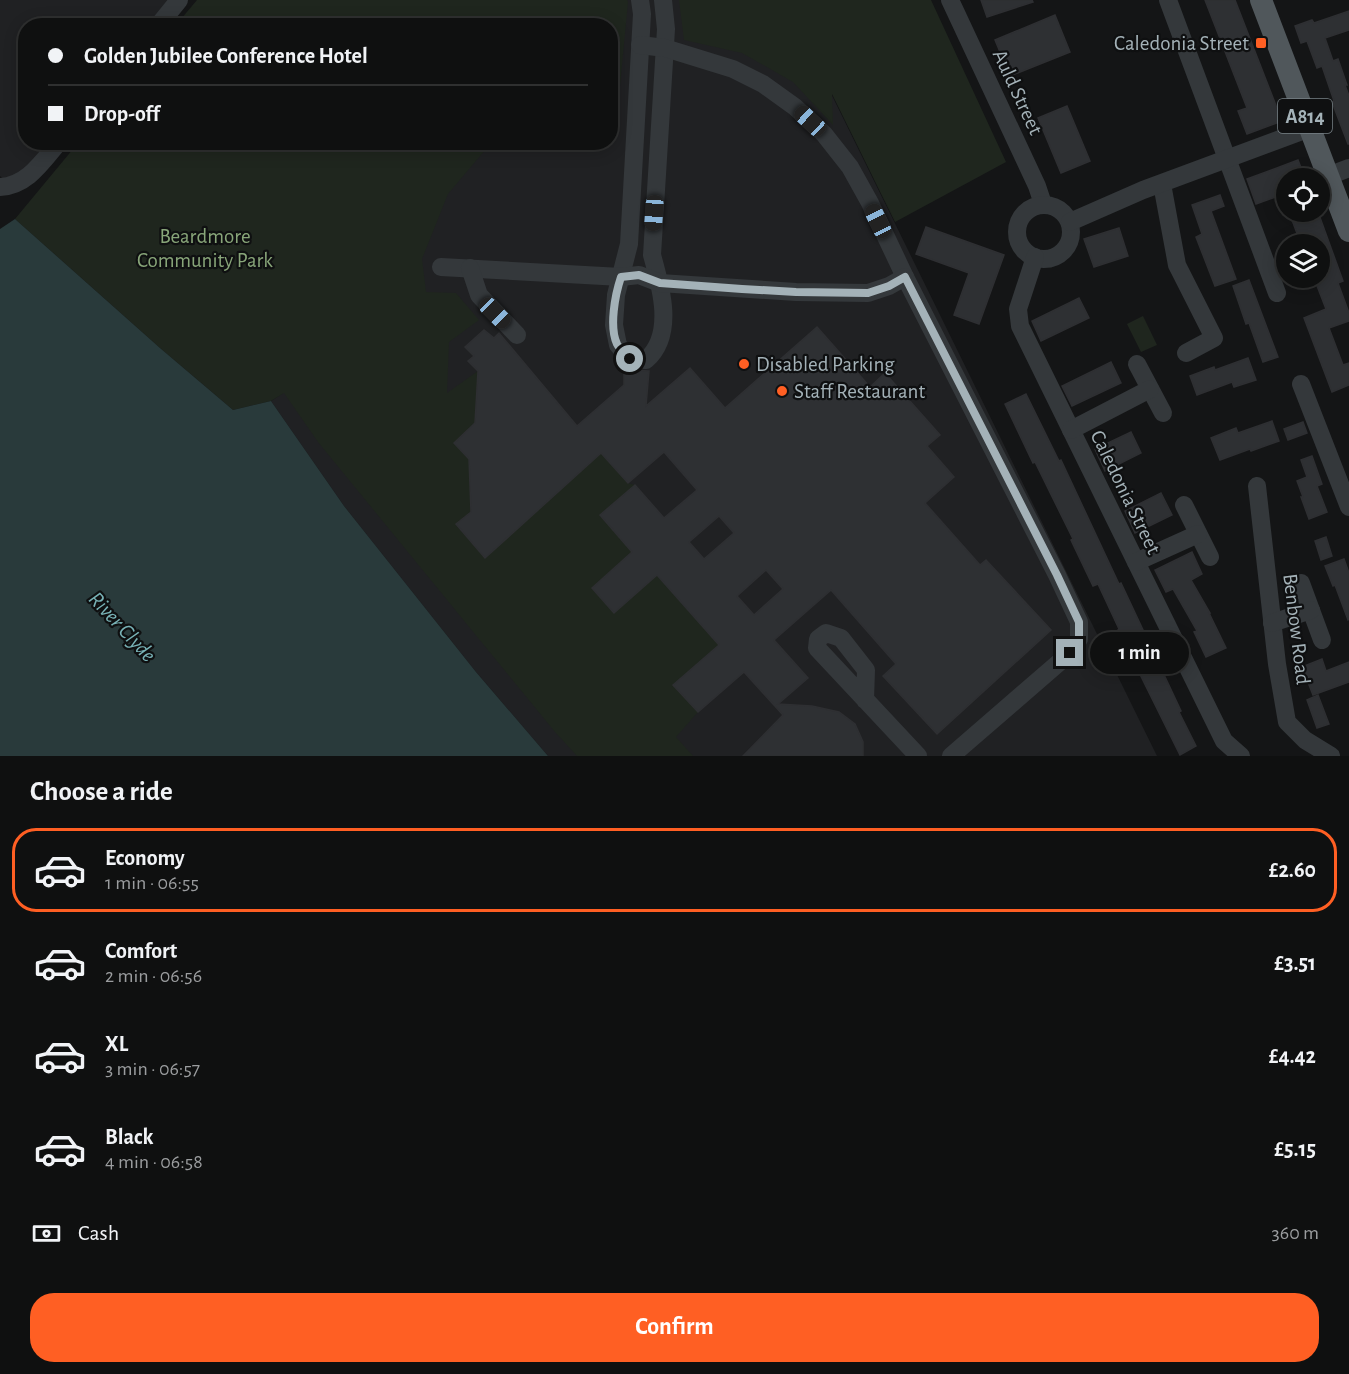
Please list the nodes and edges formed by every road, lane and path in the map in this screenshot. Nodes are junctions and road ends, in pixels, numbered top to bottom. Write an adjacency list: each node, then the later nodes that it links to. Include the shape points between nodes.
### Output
1 (179, 0): 7 (street)
2 (640, 0): 8 (street)
3 (663, 0): 9 (street)
4 (950, 0): 16 (street, Auld Street)
5 (1168, 0): 12 (street)
6 (1261, 0): 10 (main road, A814)
7 (164, 18)
8 (640, 45): 9 (street); 22 (street, via 629,244)
9 (665, 48): 23 (street, via 733,69 764,84 824,134 850,167); 24 (street, via 652,255)
10 (1310, 128): 12 (street); 13 (main road, A814)
11 (51, 150): 15 (street, via 24,180)
12 (1228, 159): 14 (street); 25 (street)
13 (1339, 172): 18 (main road, A814)
14 (1162, 184): 17 (street); 27 (street, via 1177,264 1214,338)
15 (0, 187)
16 (1043, 204): 17 (street, via 1059,209); 19 (street, via 1026,212 1017,227 1021,245)
17 (1070, 222): 19 (street, via 1070,239 1060,254 1052,258)
18 (1349, 231)
19 (1035, 257): 32 (street, Caledonia Street, via 1018,309 1020,326)
20 (441, 267): 21 (street)
21 (470, 268): 22 (street); 26 (street, via 479,295)
22 (621, 277): 24 (street, via 639,275); 24 (street, via 614,326 618,345 630,359 646,360 655,353 661,339 664,308)
23 (905, 277): 24 (street, via 868,293); 45 (street, via 1079,622 1079,639 1070,653)
24 (660, 283)
25 (1277, 293)
26 (517, 334)
27 (1186, 353)
28 (1137, 364): 30 (street)
29 (1301, 384): 35 (street)
30 (1150, 389): 31 (street); 32 (street)
31 (1163, 413)
32 (1071, 430): 38 (street, Caledonia Street)
33 (1257, 486): 41 (street, Benbow Road)
34 (1184, 505): 36 (street)
35 (1349, 507)
36 (1198, 534): 37 (street); 38 (street)
37 (1210, 557)
38 (1136, 562): 46 (street, Caledonia Street, via 1224,741)
39 (1301, 583): 40 (street)
40 (1311, 610): 41 (street); 42 (street)
41 (1272, 623): 47 (street, Benbow Road, via 1287,722 1305,740)
42 (1322, 640)
43 (865, 700): 44 (street)
44 (918, 756)
45 (951, 756)
46 (1241, 756)
47 (1331, 756)

